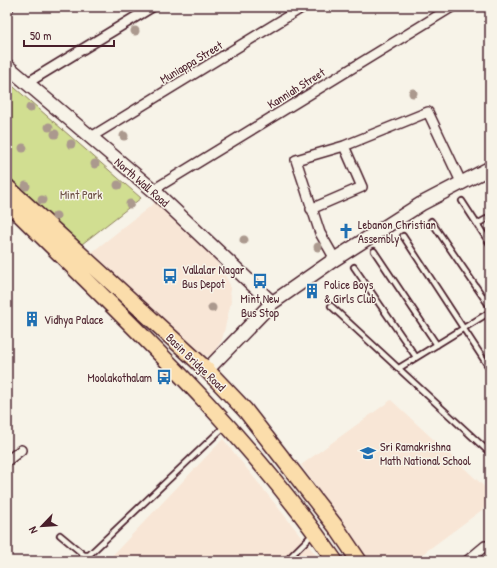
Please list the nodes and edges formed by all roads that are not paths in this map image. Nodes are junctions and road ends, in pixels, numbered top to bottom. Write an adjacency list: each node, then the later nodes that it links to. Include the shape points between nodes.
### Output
1 (152, 7): 5 (street)
2 (303, 7): 6 (street, Muniappa Street)
3 (452, 7): 11 (street, Kanniah Street)
4 (7, 66): 5 (main road, North Wall Road)
5 (27, 83): 6 (main road, North Wall Road)
6 (91, 137): 11 (main road, North Wall Road)
7 (344, 146): 9 (street, via 428,112); 14 (street, via 362,186); 14 (street, via 296,160)
8 (490, 168): 9 (main road)
9 (462, 184): 21 (main road, via 421,204)
10 (7, 187): 32 (main road, Basin Bridge Road)
11 (153, 190): 23 (main road, North Wall Road)
12 (7, 202): 33 (main road, Basin Bridge Road, via 190,383)
13 (462, 202): 17 (lane)
14 (311, 209): 21 (street, via 320,233)
15 (490, 217): 17 (lane)
16 (431, 221): 25 (lane)
17 (477, 224): 19 (lane)
18 (403, 236): 27 (lane)
19 (490, 244)
20 (374, 251): 28 (lane)
21 (336, 259): 23 (main road)
22 (354, 267): 29 (lane)
23 (272, 303): 32 (main road)
24 (331, 306): 30 (lane)
25 (490, 307)
26 (490, 312): 27 (lane)
27 (463, 329): 28 (lane); 31 (lane)
28 (437, 345): 29 (lane)
29 (416, 357): 30 (lane)
30 (399, 368): 35 (lane)
31 (490, 369)
32 (207, 370): 37 (main road, Basin Bridge Road, via 245,410)
33 (227, 424): 38 (lane, via 89,555 84,555); 39 (main road, Basin Bridge Road)
34 (21, 450): 36 (street)
35 (490, 453)
36 (7, 461)
37 (336, 527): 39 (main road); 43 (main road, Basin Bridge Road)
38 (60, 535)
39 (318, 536): 41 (lane); 42 (main road, Basin Bridge Road)
40 (485, 546): 44 (street)
41 (286, 561)
42 (335, 561)
43 (358, 561)
44 (467, 561)

